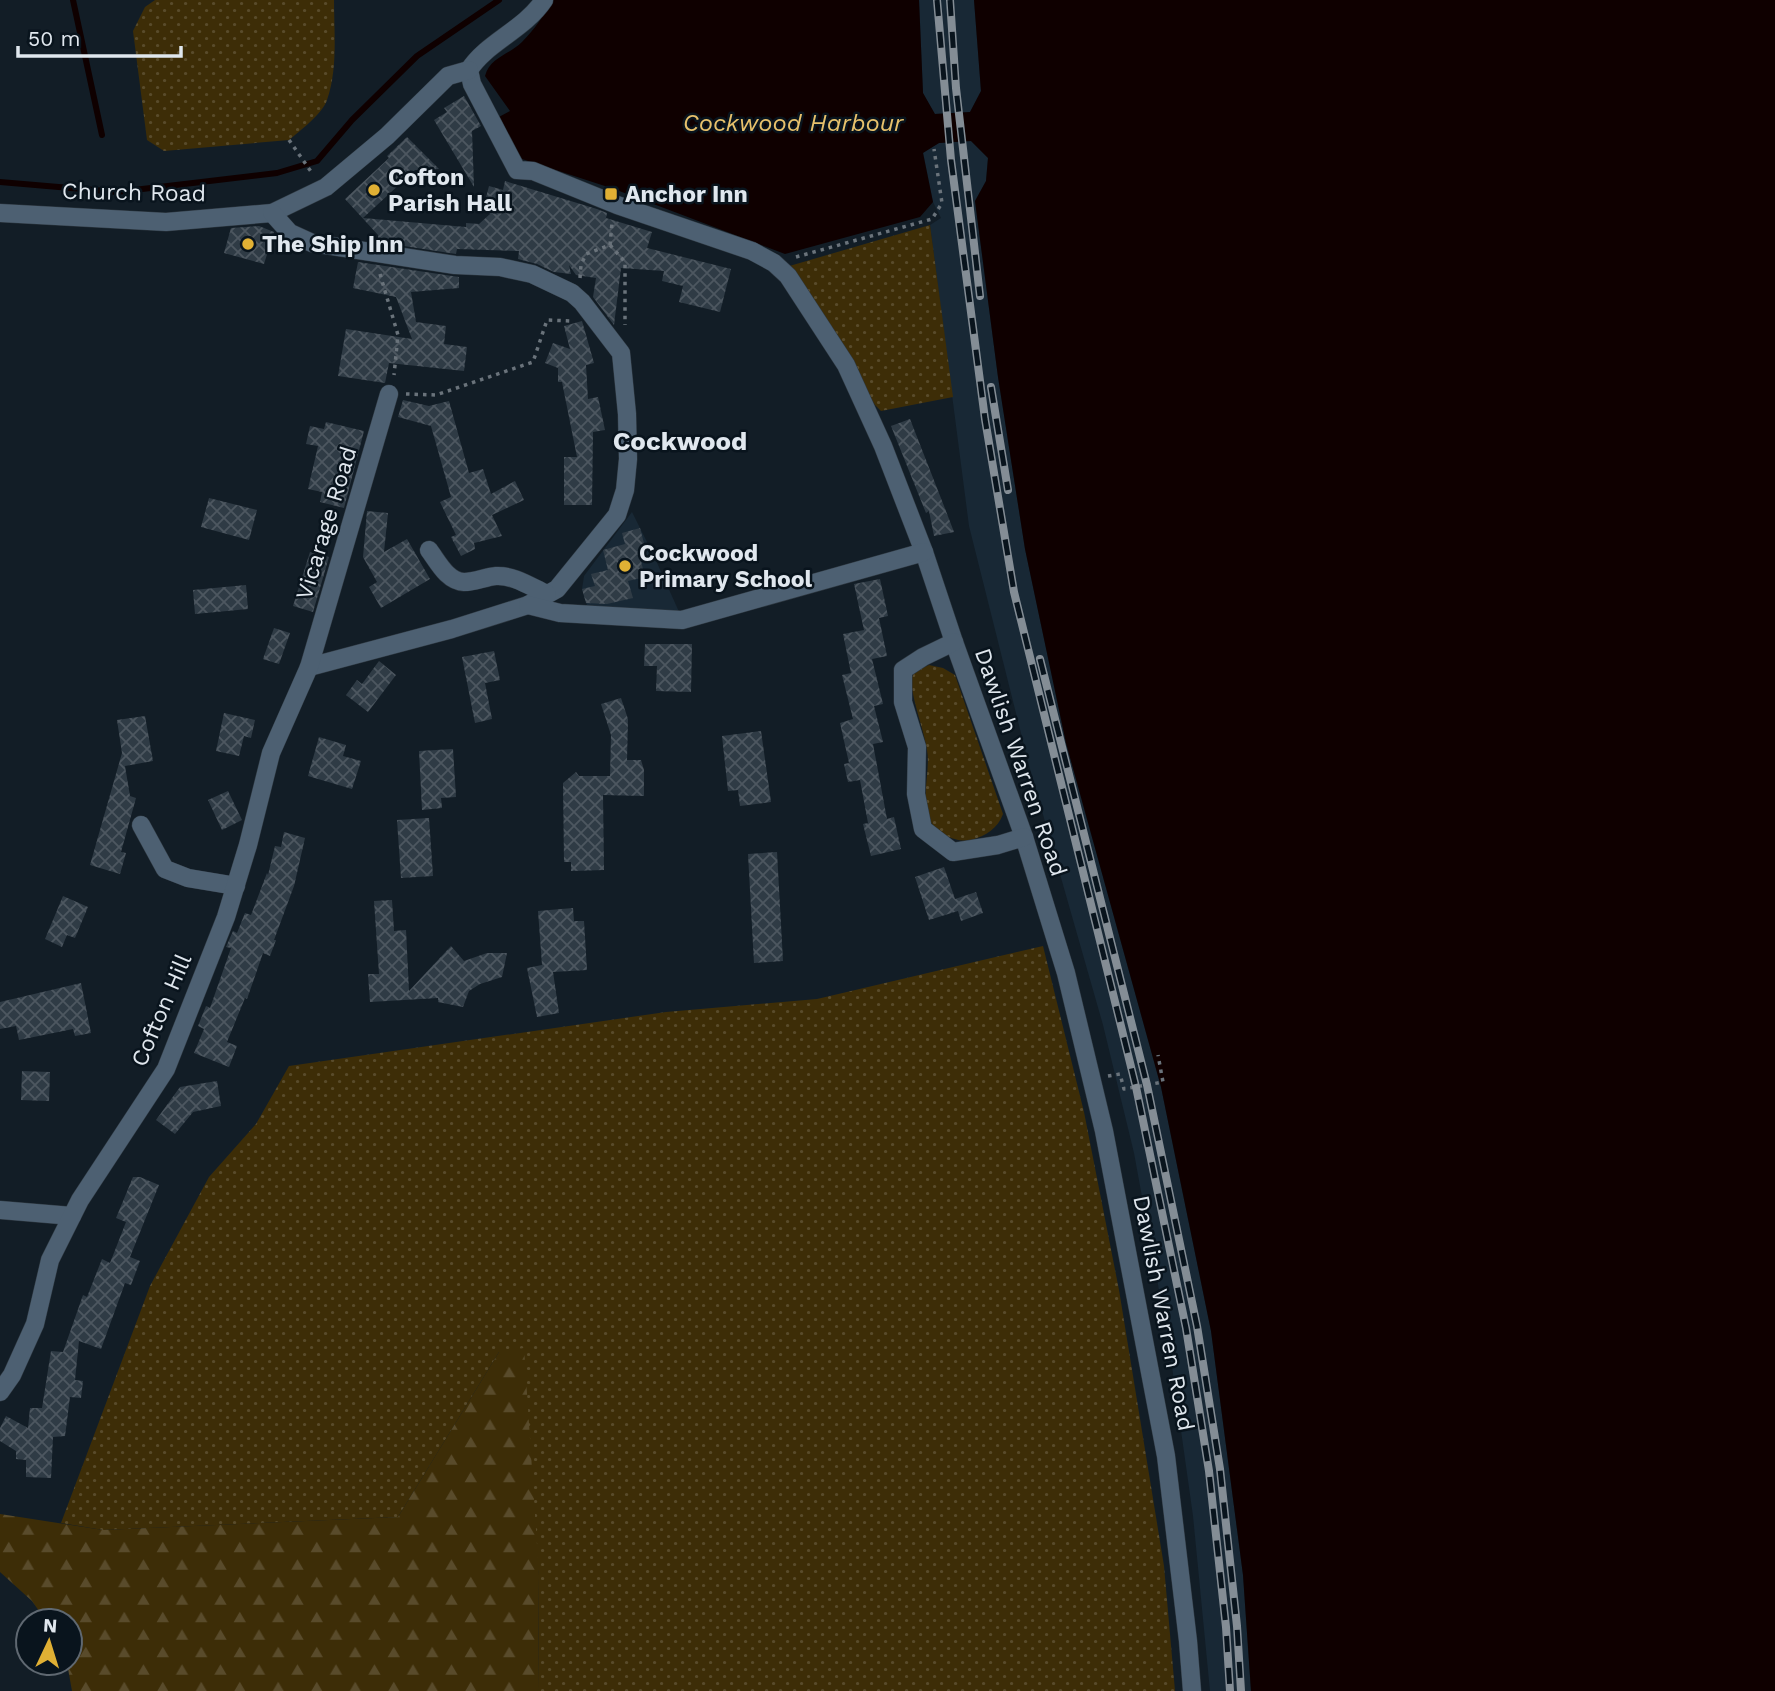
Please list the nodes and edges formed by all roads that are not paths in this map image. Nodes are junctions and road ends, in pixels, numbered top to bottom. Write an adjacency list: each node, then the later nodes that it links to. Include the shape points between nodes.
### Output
1 (544, 0): 2 (street, via 534,14 478,57)
2 (469, 71): 4 (street, Church Road, via 448,76 326,187); 7 (street, Dawlish Warren Road, via 517,170 533,171 752,251 788,275 846,365)
3 (0, 213): 4 (street, Church Road, via 166,222)
4 (272, 214): 8 (street, via 290,233 312,243 532,274 572,293 621,353 628,459 617,515 572,573)
5 (390, 394): 11 (street, Vicarage Road)
6 (429, 550): 8 (street, via 453,579 509,577)
7 (925, 552): 9 (street, via 681,620 560,614); 10 (street, Dawlish Warren Road)
8 (547, 594): 9 (street)
9 (528, 605): 11 (street)
10 (954, 642): 13 (street, Dawlish Warren Road); 13 (street, via 903,670 903,702 917,747 916,794 923,829 953,852)
11 (309, 667): 14 (street, Cofton Hill, via 271,753)
12 (141, 825): 14 (street, via 165,869)
13 (1024, 836): 18 (street, Dawlish Warren Road, via 1073,998 1135,1285 1166,1456)
14 (236, 886): 16 (street, Cofton Hill, via 166,1069)
15 (0, 1210): 16 (street)
16 (72, 1216): 17 (street, Cofton Hill, via 50,1260 35,1324)
17 (0, 1392)
18 (1192, 1691)

